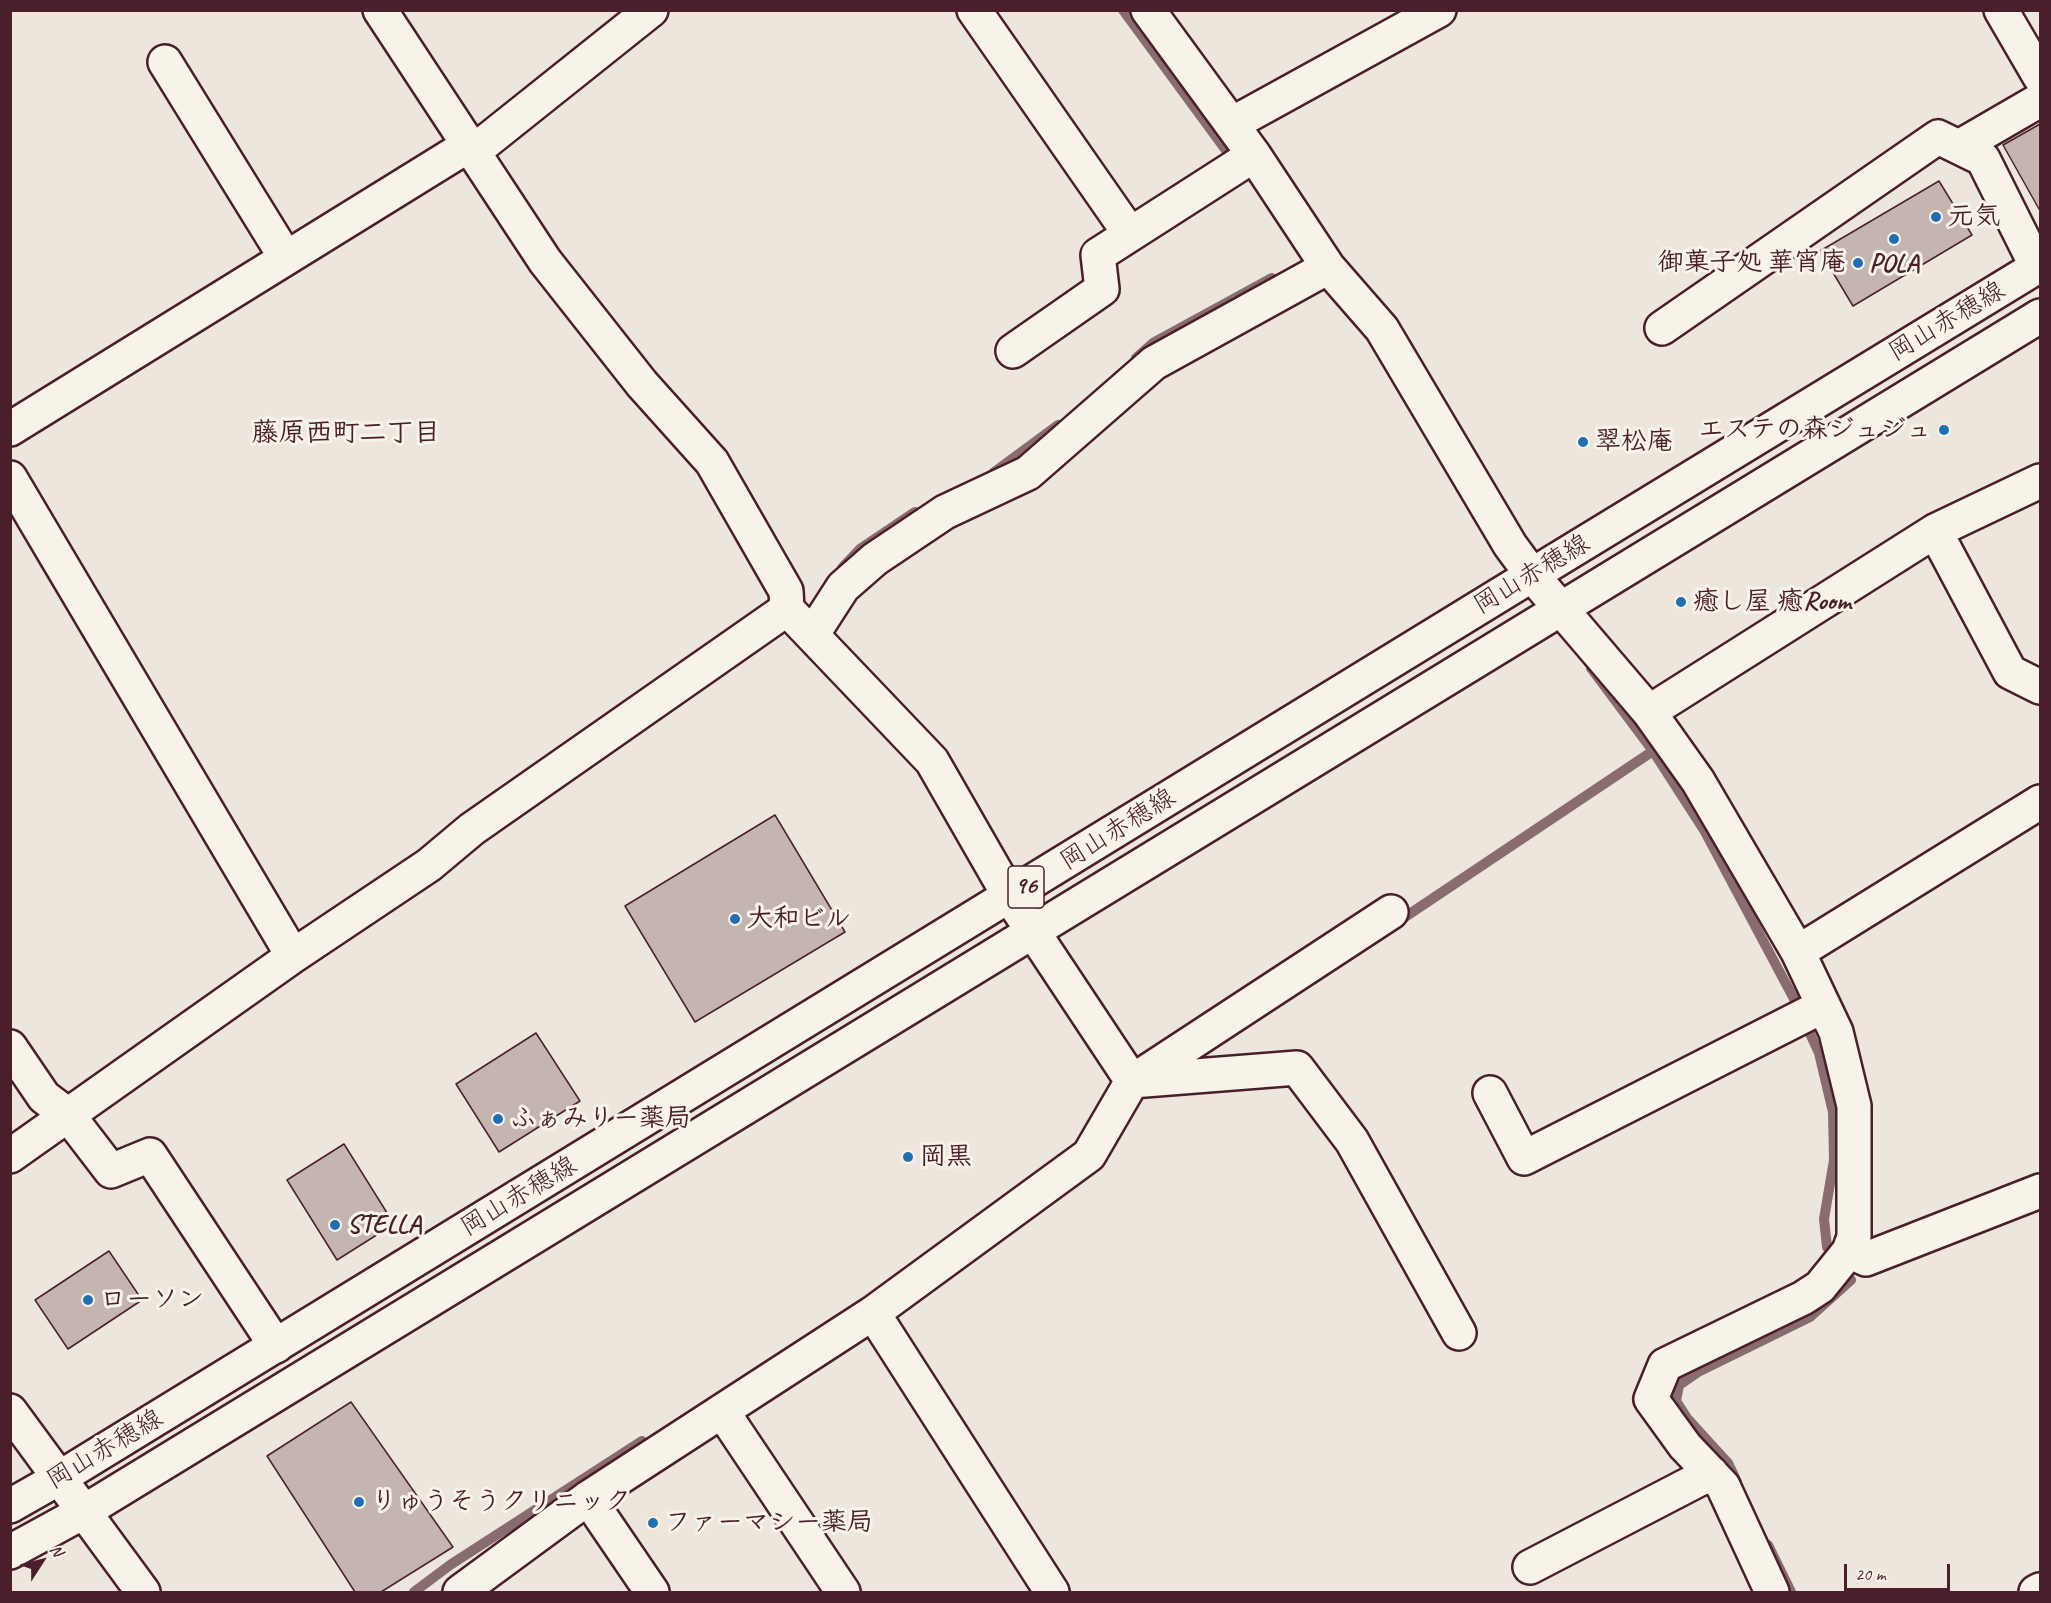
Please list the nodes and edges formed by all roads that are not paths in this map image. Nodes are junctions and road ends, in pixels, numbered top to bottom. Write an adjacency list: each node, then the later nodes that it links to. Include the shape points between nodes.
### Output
1 (380, 10): 13 (street)
2 (651, 10): 13 (street)
3 (974, 10): 15 (street)
4 (1148, 10): 11 (street)
5 (1439, 10): 7 (street)
6 (2001, 10): 9 (street)
7 (1404, 19): 11 (street)
8 (165, 62): 16 (street)
9 (2040, 77)
10 (2040, 100): 12 (street)
11 (1232, 123): 14 (street)
12 (1959, 147): 17 (street, via 1983,159); 20 (street, via 1938,137)
13 (471, 148): 16 (street); 27 (street, via 545,261 642,384 712,462 786,591)
14 (1254, 155): 15 (street); 18 (street)
15 (1130, 234): 21 (street, via 1098,255 1102,289)
16 (286, 258): 22 (street)
17 (2039, 266): 26 (street, 岡山赤穂線 / 96)
18 (1328, 267): 26 (street, via 1382,329); 29 (street, via 1154,363 1028,474 945,512 875,559 843,587)
19 (2040, 316): 28 (street, 岡山赤穂線 / 96)
20 (1662, 328)
21 (1013, 351)
22 (10, 429)
23 (10, 478): 37 (street)
24 (2040, 481): 25 (street)
25 (1935, 531): 30 (street, via 2010,672); 31 (street)
26 (1532, 575): 28 (street); 33 (street, 岡山赤穂線 / 96)
27 (787, 609): 29 (street); 37 (street, via 472,829 429,865)
28 (1561, 609): 31 (street); 35 (street, 岡山赤穂線 / 96)
29 (812, 635): 33 (street, via 932,761)
30 (2040, 687)
31 (1649, 712): 36 (street, via 1698,781)
32 (2040, 802): 36 (street)
33 (1010, 897): 35 (street); 48 (street, 岡山赤穂線 / 96)
34 (1391, 912): 40 (street)
35 (1032, 931): 40 (street); 55 (street, 岡山赤穂線 / 96)
36 (1798, 952): 38 (street)
37 (293, 957): 42 (street)
38 (1809, 1013): 41 (street, via 1524,1158); 45 (street, via 1836,1032 1854,1106 1854,1237)
39 (10, 1047): 42 (street, via 44,1097)
40 (1132, 1081): 46 (street, via 1089,1155); 47 (street, via 1297,1068 1352,1141)
41 (1490, 1093)
42 (68, 1115): 43 (street); 48 (street, via 111,1171 150,1155)
43 (10, 1156)
44 (2040, 1191): 45 (street, via 1866,1259)
45 (1842, 1260): 51 (street, via 1820,1287 1803,1298 1665,1365 1651,1399 1685,1446)
46 (873, 1313): 50 (street); 63 (street)
47 (1459, 1333)
48 (276, 1346): 52 (street, 岡山赤穂線 / 96)
49 (10, 1411): 52 (street)
50 (722, 1411): 53 (street); 62 (street)
51 (1711, 1473): 57 (street); 64 (street, via 1723,1486)
52 (61, 1478): 54 (street, 岡山赤穂線 / 96); 55 (street)
53 (588, 1498): 60 (street); 61 (street)
54 (10, 1506)
55 (85, 1511): 56 (street, 岡山赤穂線 / 96); 59 (street)
56 (10, 1552)
57 (1530, 1567)
58 (2040, 1590): 65 (street)
59 (144, 1593)
60 (460, 1593)
61 (652, 1593)
62 (843, 1593)
63 (1052, 1593)
64 (1772, 1593)
65 (2036, 1593)

